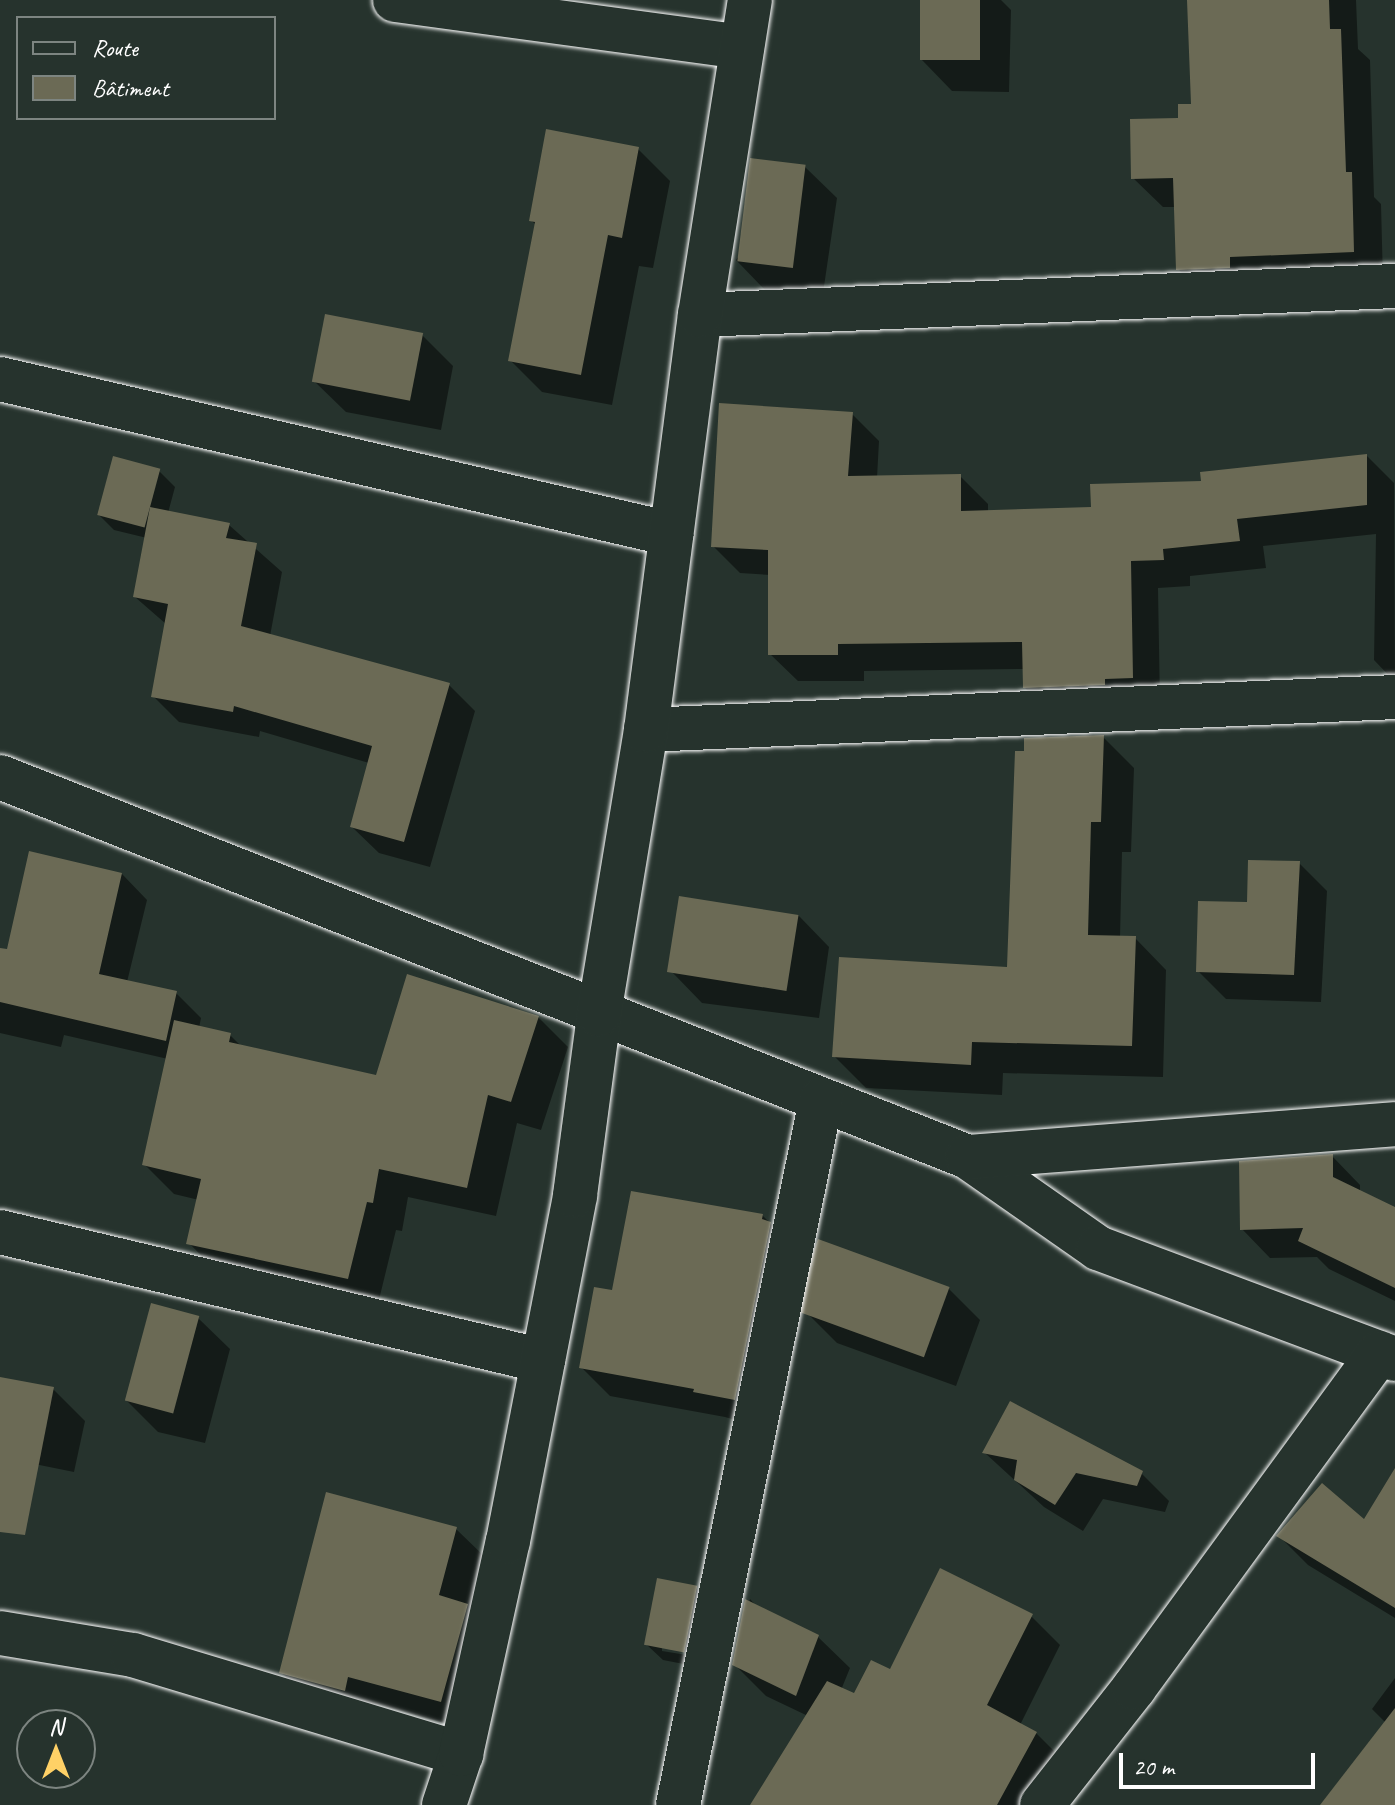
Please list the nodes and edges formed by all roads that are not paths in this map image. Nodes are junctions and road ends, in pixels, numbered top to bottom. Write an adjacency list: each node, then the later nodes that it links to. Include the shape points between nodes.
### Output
1 (395, 0): 3 (street)
2 (750, 0): 3 (street)
3 (742, 47): 5 (street)
4 (1395, 286): 5 (street)
5 (700, 315): 7 (street)
6 (0, 379): 7 (street)
7 (671, 534): 9 (street)
8 (1395, 697): 9 (street)
9 (646, 730): 11 (street)
10 (0, 777): 11 (street)
11 (599, 1014): 12 (street); 17 (street, via 575,1195)
12 (821, 1100): 14 (street); 21 (street)
13 (1395, 1124): 14 (street)
14 (968, 1157): 16 (street, via 1098,1248)
15 (0, 1232): 17 (street)
16 (1387, 1356): 22 (street)
17 (543, 1361): 19 (street)
18 (0, 1633): 19 (street, via 133,1655)
19 (461, 1754): 20 (street)
20 (444, 1805)
21 (678, 1805)
22 (1042, 1805)

